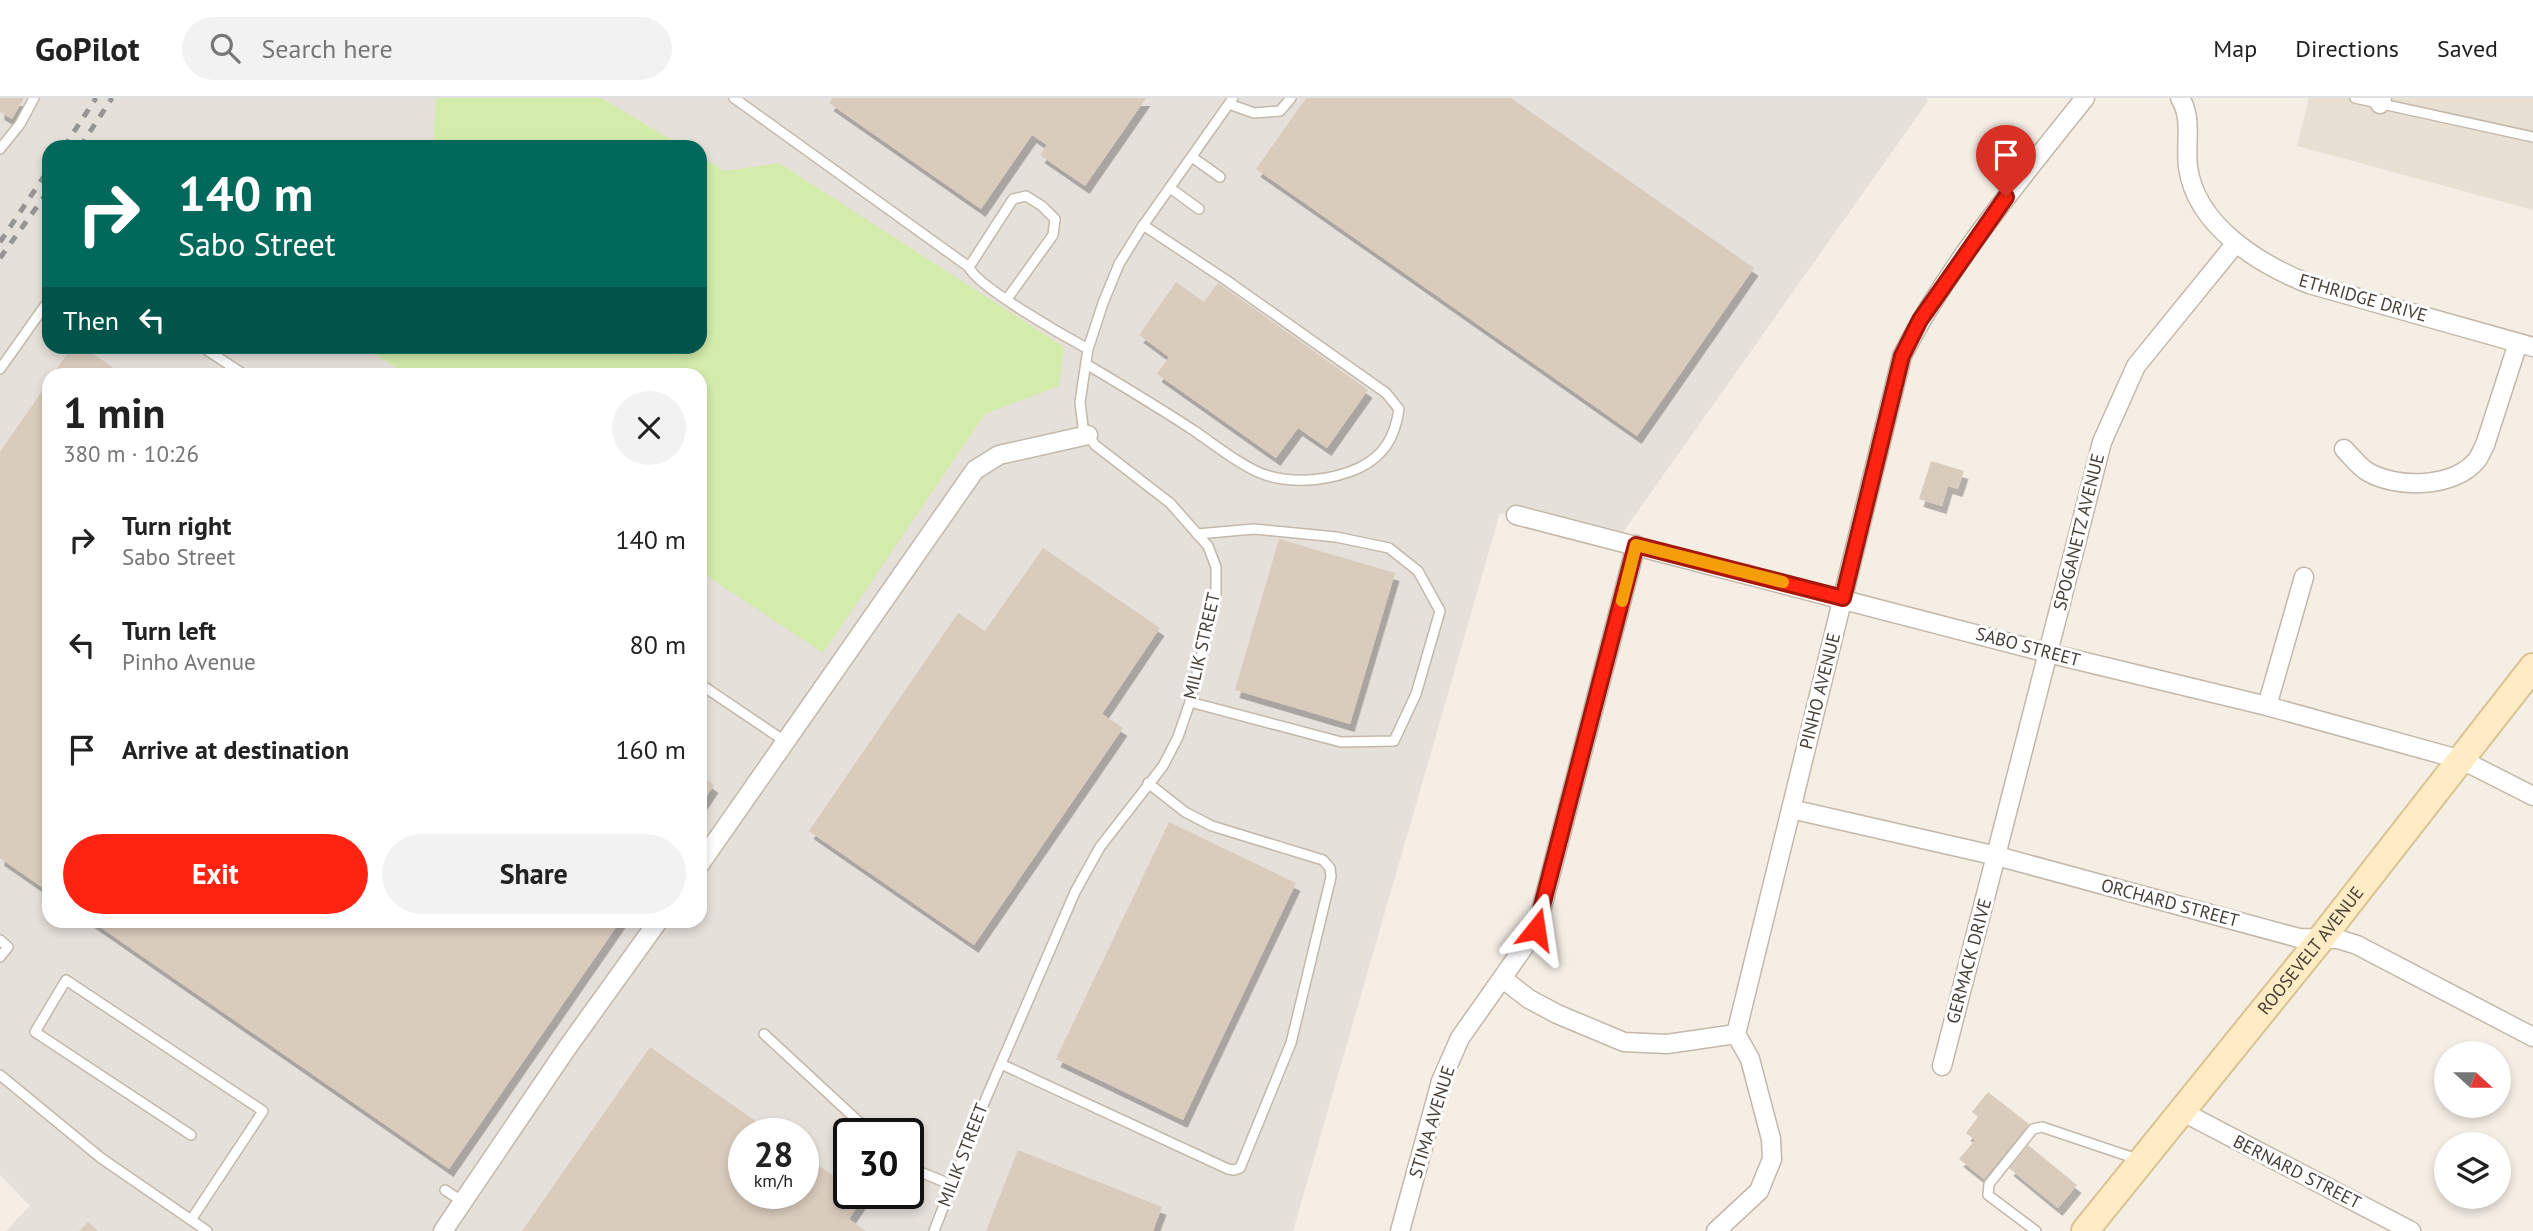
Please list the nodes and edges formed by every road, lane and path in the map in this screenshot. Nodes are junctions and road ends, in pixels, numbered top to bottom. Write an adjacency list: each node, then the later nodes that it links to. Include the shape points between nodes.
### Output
1 (34, 98): 10 (lane)
2 (734, 98): 17 (lane)
3 (1291, 98): 7 (lane, via 1280,111 1254,113)
4 (2085, 98): 32 (street, PINHO AVENUE, via 2006,197 1920,320 1902,356)
5 (2180, 98): 16 (street, ETHRIDGE DRIVE, via 2187,108 2188,168 2194,188 2215,223)
6 (2355, 98): 8 (lane)
7 (1231, 101): 11 (lane)
8 (2381, 101): 9 (lane)
9 (2533, 137)
10 (0, 149)
11 (1192, 157): 12 (lane); 13 (lane)
12 (1220, 177)
13 (1170, 188): 14 (lane); 15 (lane)
14 (1199, 209)
15 (1143, 225): 21 (lane, via 1119,264); 23 (lane, via 1386,393 1399,409 1396,428 1372,461 1340,476 1305,480 1268,476)
16 (2236, 243): 20 (street, ETHRIDGE DRIVE, via 2284,274 2309,284); 33 (street, SPOGANETZ AVENUE, via 2136,366 2102,442)
17 (969, 267): 18 (lane, via 972,275); 18 (lane, via 1013,199 1026,196 1042,206 1055,219 1053,235)
18 (1007, 299): 21 (lane)
19 (42, 310): 25 (lane)
20 (2526, 345): 27 (street, via 2477,460 2457,475 2405,483 2368,472)
21 (1088, 349): 23 (lane)
22 (213, 354): 24 (lane)
23 (1086, 364): 26 (lane, via 1080,402)
24 (234, 368)
25 (0, 369)
26 (1088, 435): 29 (lane, MILIK STREET, via 1170,503); 38 (street, via 999,455 975,470)
27 (2344, 449)
28 (1516, 514): 30 (street, SABO STREET)
29 (1197, 534): 36 (lane, MILIK STREET, via 1208,546 1216,567 1216,596); 36 (lane, via 1254,529 1336,537 1389,548 1418,571 1440,611 1416,694 1394,741 1341,742)
30 (1636, 545): 32 (street, SABO STREET); 49 (street, STIMA AVENUE, via 1536,929)
31 (2304, 577): 37 (street)
32 (1843, 598): 33 (street, SABO STREET); 42 (street, PINHO AVENUE)
33 (2048, 653): 37 (street, SABO STREET); 44 (street, SPOGANETZ AVENUE)
34 (2533, 667): 39 (main road, ROOSEVELT AVENUE)
35 (707, 689): 38 (lane)
36 (1190, 702): 40 (lane, MILIK STREET, via 1163,766)
37 (2267, 706): 39 (street, SABO STREET)
38 (786, 742): 43 (street)
39 (2462, 760): 41 (street, SABO STREET); 47 (main road, ROOSEVELT AVENUE)
40 (1148, 783): 53 (lane, MILIK STREET, via 1100,847 1075,892); 53 (lane, via 1185,813 1212,826 1323,860 1330,868 1291,1043 1240,1168 1228,1169)
41 (2533, 796)
42 (1791, 809): 44 (street, ORCHARD STREET); 51 (street, PINHO AVENUE)
43 (707, 854)
44 (1997, 856): 47 (street, ORCHARD STREET); 54 (street, GERMACK DRIVE)
45 (653, 928): 63 (street)
46 (0, 940): 48 (lane, via 8,947)
47 (2320, 940): 52 (street, ORCHARD STREET, via 2357,945); 56 (main road, ROOSEVELT AVENUE)
48 (0, 957)
49 (1503, 979): 51 (street, via 1557,1014 1624,1042 1667,1044); 68 (street, STIMA AVENUE, via 1460,1038 1441,1081)
50 (764, 1034): 57 (lane)
51 (1736, 1034): 69 (street, via 1750,1059 1772,1159 1759,1191)
52 (2533, 1037)
53 (1001, 1064): 61 (lane, MILIK STREET)
54 (1942, 1066)
55 (0, 1074): 64 (lane, via 101,1157)
56 (2183, 1112): 59 (main road, ROOSEVELT AVENUE); 72 (street, BERNARD STREET)
57 (855, 1118)
58 (191, 1135): 64 (lane, via 35,1032 66,980 263,1111)
59 (2141, 1161): 70 (lane, via 2042,1127 2033,1129 1989,1184 1988,1195); 71 (main road, ROOSEVELT AVENUE)
60 (924, 1174): 61 (lane)
61 (952, 1185): 67 (lane, MILIK STREET)
62 (445, 1190): 63 (lane)
63 (463, 1202): 66 (street)
64 (191, 1220): 65 (lane)
65 (207, 1231)
66 (443, 1231)
67 (934, 1231)
68 (1400, 1231)
69 (1716, 1231)
70 (2036, 1231)
71 (2085, 1231)
72 (2411, 1231)

